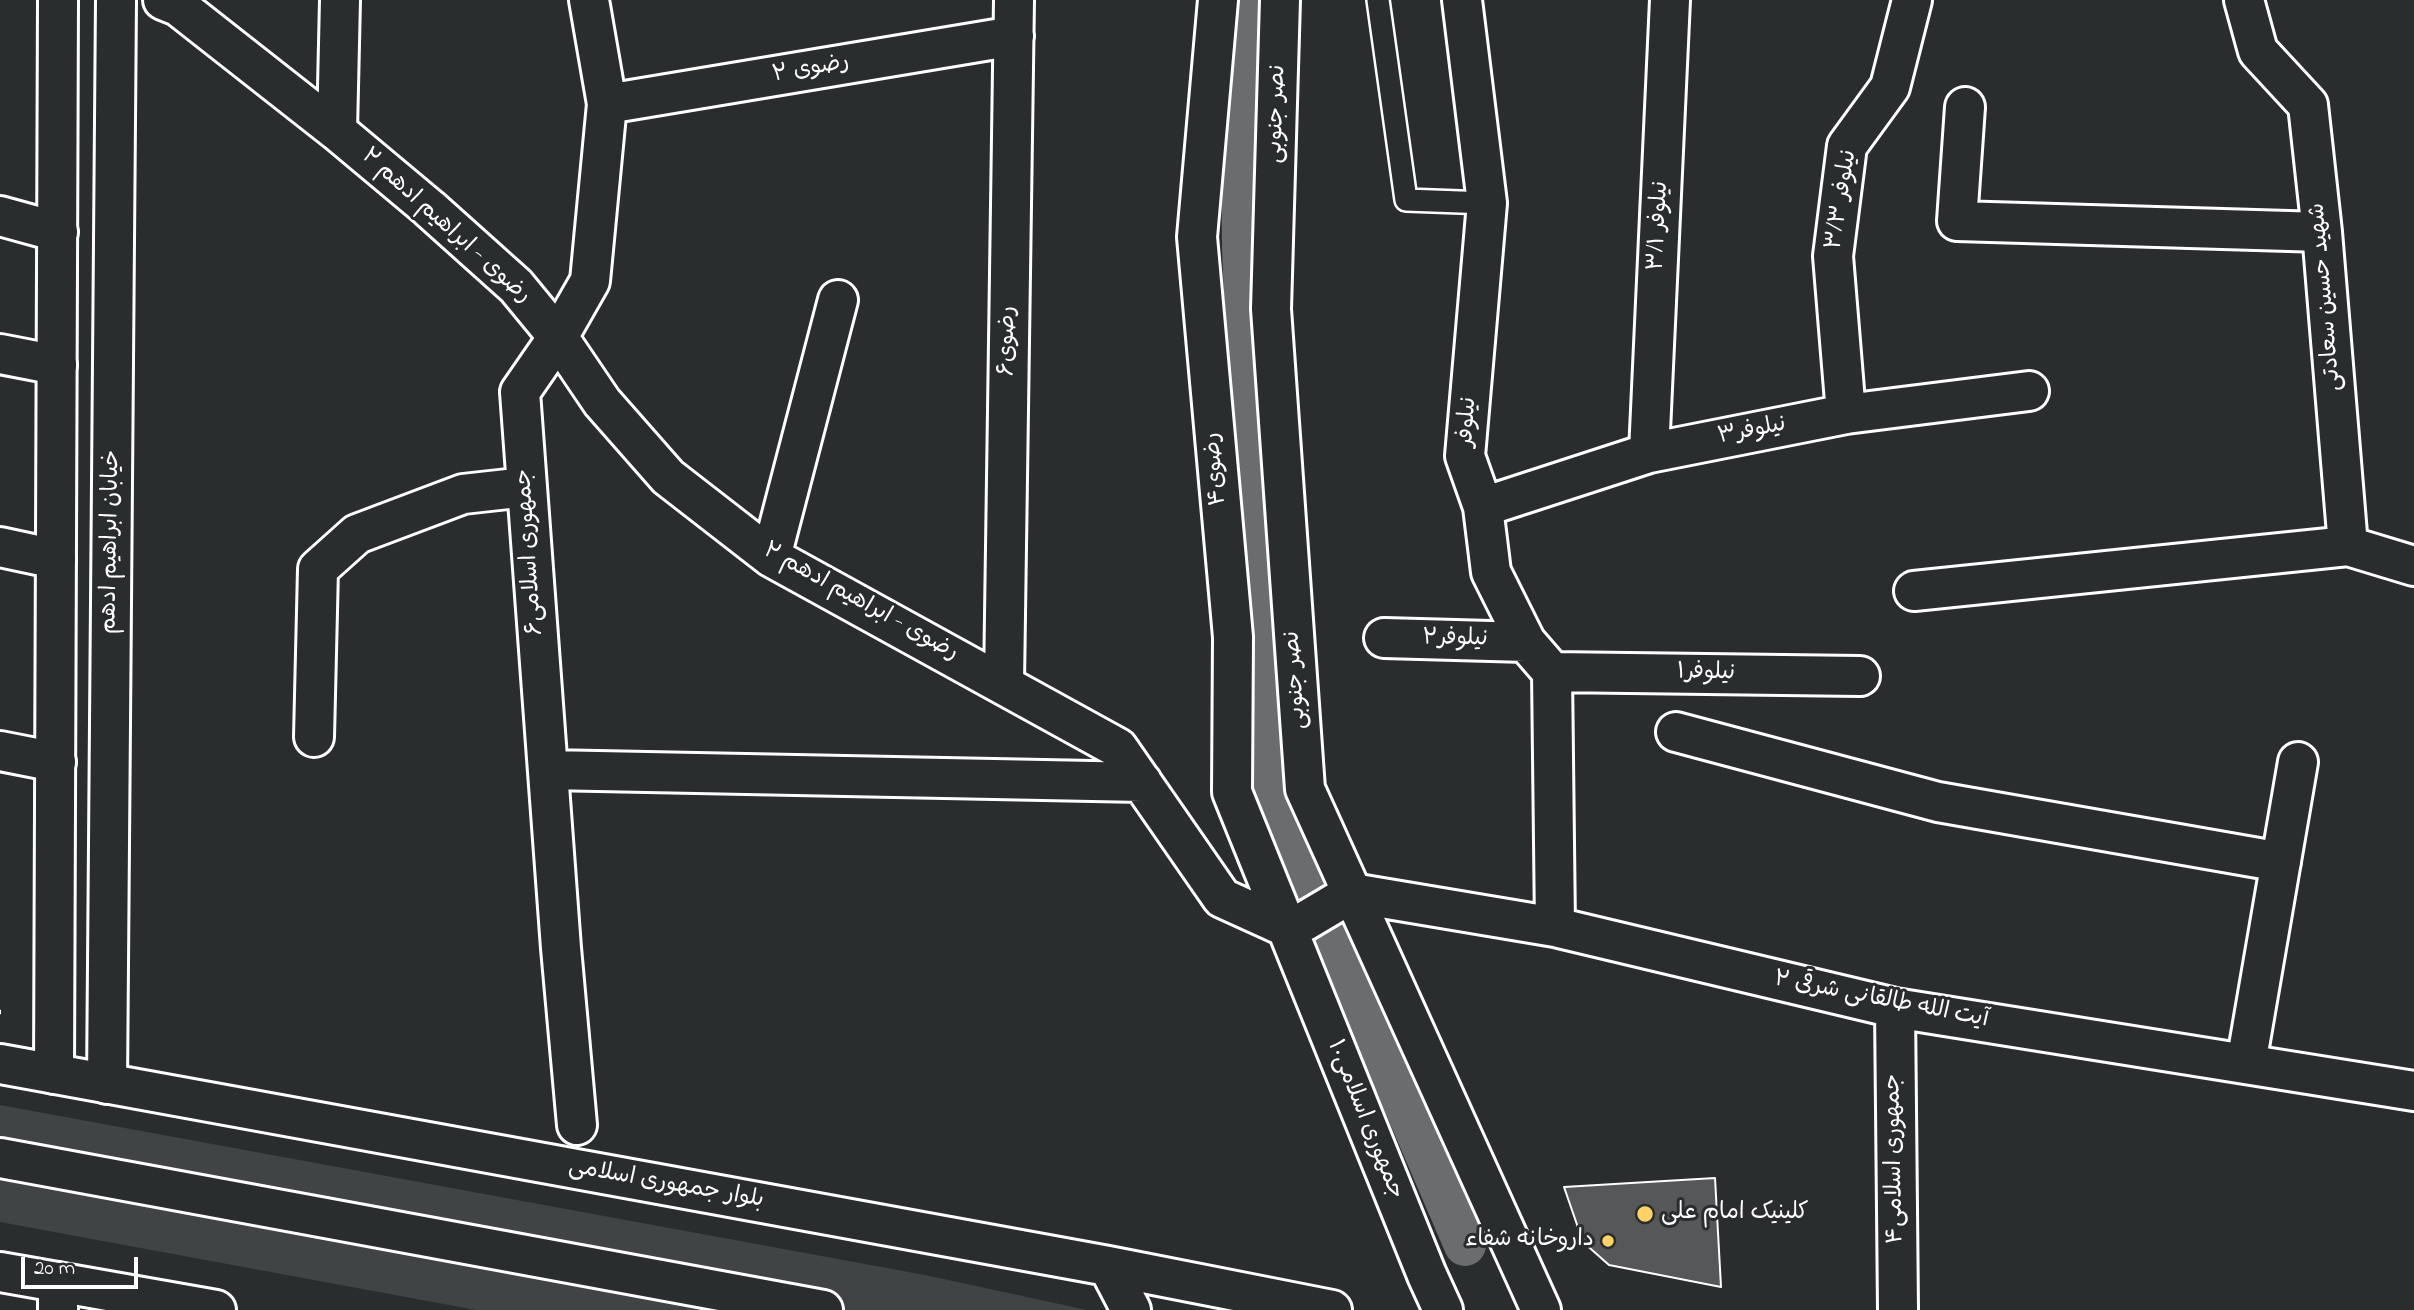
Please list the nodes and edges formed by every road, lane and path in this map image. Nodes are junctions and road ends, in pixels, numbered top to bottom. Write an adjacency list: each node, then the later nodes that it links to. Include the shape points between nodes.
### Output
1 (58, 0): 19 (street)
2 (116, 0): 52 (street, خیابان ابراهیم ادهم)
3 (163, 0): 16 (street, رضوی - ابراهیم ادهم ۲, via 178,5)
4 (340, 0): 16 (street)
5 (589, 0): 14 (street, جمهوری اسلامی۶)
6 (1218, 0): 50 (street, رضوی۴, via 1197,237 1233,637 1232,792)
7 (1280, 0): 49 (street, نصر جنوبی, via 1271,309 1305,789)
8 (1378, 0): 17 (lane, via 1406,200)
9 (1462, 0): 17 (street, نیلوفر)
10 (1670, 0): 27 (street, نیلوفر ۳/۱)
11 (1912, 0): 26 (street, نیلوفر ۳/۳, via 1890,87 1847,146 1833,256)
12 (2244, 0): 20 (street, شهید حسین سعادتی, via 2258,51 2308,105)
13 (1014, 18): 14 (street, رضوی ۲); 40 (street, رضوی۶)
14 (607, 104): 22 (street, جمهوری اسلامی۶, via 590,281)
15 (1965, 107): 20 (street, via 1957,221)
16 (337, 131): 22 (street, رضوی - ابراهیم ادهم ۲, via 516,286)
17 (1487, 203): 29 (street, نیلوفر, via 1465,456)
18 (0, 216): 19 (street)
19 (58, 232): 24 (street)
20 (2322, 232): 30 (street, شهید حسین سعادتی)
21 (838, 300): 32 (street)
22 (558, 337): 28 (street, جمهوری اسلامی۶, via 520,392); 32 (street, رضوی - ابراهیم ادهم ۲, via 601,402 668,477)
23 (0, 354): 24 (street)
24 (57, 365): 33 (street)
25 (2029, 391): 26 (street, نیلوفر۳)
26 (1846, 414): 27 (street, نیلوفر۳)
27 (1649, 453): 29 (street, نیلوفر۳)
28 (526, 487): 42 (street, via 463,494 357,534 318,569); 46 (street, جمهوری اسلامی۶)
29 (1483, 507): 37 (street, نیلوفر, via 1490,572)
30 (2348, 546): 34 (street); 35 (street)
31 (0, 547): 33 (street)
32 (771, 557): 40 (street, رضوی - ابراهیم ادهم ۲)
33 (56, 559): 44 (street)
34 (2414, 566)
35 (1914, 591)
36 (1384, 638): 37 (street, نیلوفر۲)
37 (1526, 642): 38 (street, نیلوفر)
38 (1552, 672): 39 (street, نیلوفر۱); 51 (street)
39 (1860, 676)
40 (1004, 683): 47 (street, رضوی - ابراهیم ادهم ۲, via 1118,748)
41 (1676, 732): 48 (street, via 1938,802)
42 (314, 737)
43 (0, 751): 44 (street)
44 (56, 762): 53 (street)
45 (2298, 762): 48 (street)
46 (548, 770): 47 (street); 60 (street, جمهوری اسلامی۶)
47 (1142, 782): 50 (street, رضوی - ابراهیم ادهم ۲, via 1222,898)
48 (2281, 862): 56 (street)
49 (1352, 892): 50 (street); 51 (street, آیت الله طالقانی شرقی ۲); 71 (street, نصر جنوبی)
50 (1297, 925): 70 (street, جمهوری اسلامی۱۰)
51 (1555, 927): 54 (street, آیت الله طالقانی شرقی ۲)
52 (109, 928): 53 (street); 58 (street, خیابان ابراهیم ادهم)
53 (56, 929): 57 (street)
54 (1895, 1008): 56 (street, آیت الله طالقانی شرقی ۲); 72 (street, جمهوری اسلامی۴)
55 (0, 1064): 57 (street, بلوار جمهوری اسلامی)
56 (2246, 1064): 59 (street, آیت الله طالقانی شرقی ۲)
57 (54, 1074): 58 (street, بلوار جمهوری اسلامی)
58 (107, 1084): 62 (street, بلوار جمهوری اسلامی)
59 (2414, 1091)
60 (577, 1125)
61 (0, 1158): 67 (street)
62 (1108, 1266): 68 (street); 69 (street, بلوار جمهوری اسلامی)
63 (0, 1272): 64 (street)
64 (58, 1296): 65 (street)
65 (124, 1302): 66 (street)
66 (216, 1310)
67 (823, 1310)
68 (1131, 1310)
69 (1332, 1310)
70 (1443, 1310)
71 (1541, 1310)
72 (1898, 1310)

